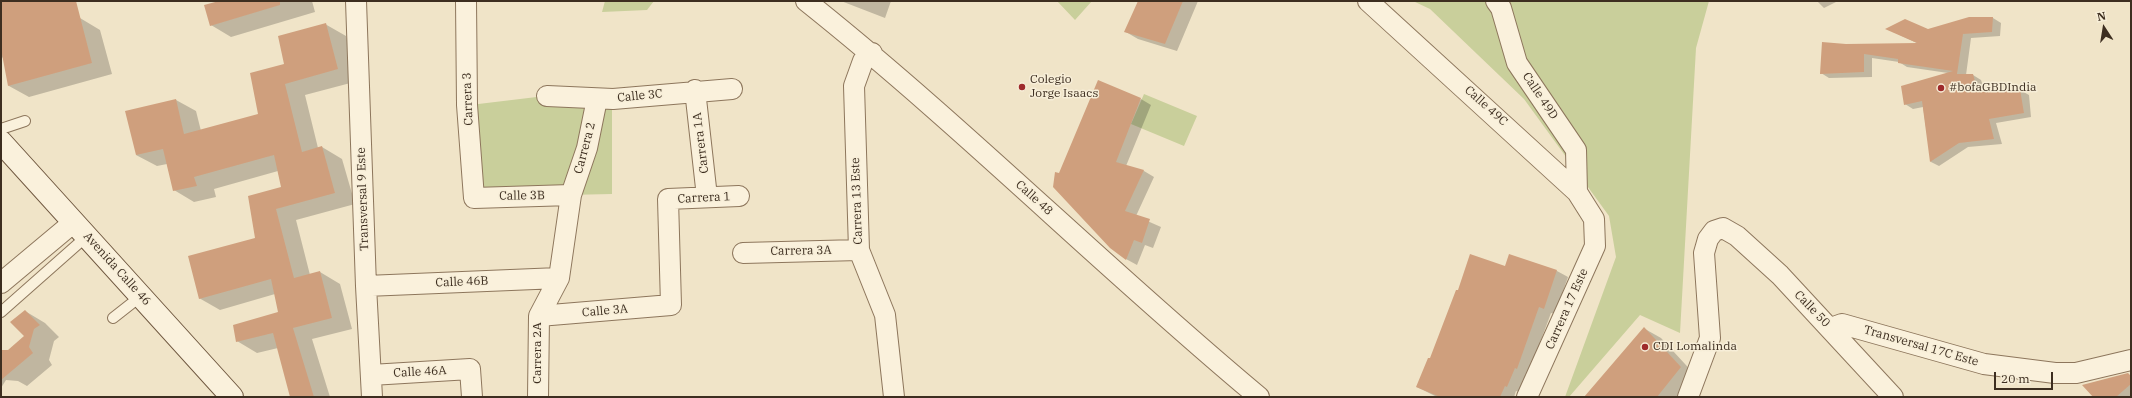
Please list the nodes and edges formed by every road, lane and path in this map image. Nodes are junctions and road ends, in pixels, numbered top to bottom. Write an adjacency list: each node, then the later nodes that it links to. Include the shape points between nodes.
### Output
1 (356, 1): 25 (street, Transversal 9 Este)
2 (466, 1): 18 (street, Carrera 3, via 467,105)
3 (806, 1): 6 (street, Calle 48)
4 (1368, 1): 14 (street, Calle 49C)
5 (1496, 1): 14 (street, Calle 49D, via 1501,8 1517,63 1576,150)
6 (872, 53): 21 (street, Carrera 13 Este, via 863,61 854,86); 39 (street, Calle 48)
7 (732, 88): 8 (street, Calle 3C)
8 (695, 90): 10 (street, Calle 3C); 17 (street, Carrera 1A)
9 (547, 96): 10 (street, Calle 3C)
10 (597, 99): 15 (street, Carrera 2, via 587,148)
11 (25, 121): 12 (lane)
12 (1, 129)
13 (1, 142): 20 (main road, Avenida Calle 46)
14 (1577, 192): 19 (street, Calle 49C)
15 (571, 195): 18 (street, Calle 3B); 23 (street, Carrera 2A)
16 (739, 196): 17 (street, Carrera 1)
17 (707, 197): 27 (street, Carrera 1, via 668,199)
18 (474, 198)
19 (1594, 220): 40 (street, Carrera 17 Este, via 1595,246)
20 (80, 229): 24 (street); 26 (main road, Avenida Calle 46); 28 (lane)
21 (859, 250): 22 (street, Carrera 3A); 38 (street, Carrera 13 Este, via 885,315)
22 (743, 253)
23 (559, 278): 25 (street, Calle 46B); 29 (street, Carrera 2A)
24 (1, 283)
25 (366, 286): 33 (street, Transversal 9 Este)
26 (141, 296): 30 (lane); 34 (main road, Avenida Calle 46)
27 (671, 305): 29 (street, Calle 3A)
28 (1, 312)
29 (538, 316): 37 (street, Carrera 2A)
30 (113, 318)
31 (1830, 328): 32 (street, Transversal 17C Este, via 1842,324 1984,364 2055,373 2076,373); 41 (street, Calle 50, via 1780,275 1738,236 1723,228 1714,231 1708,239 1704,253 1710,338); 42 (street, Calle 50)
32 (2131, 360)
33 (371, 375): 35 (street, Transversal 9 Este); 36 (street, Calle 46A, via 470,370)
34 (232, 397)
35 (372, 397)
36 (472, 397)
37 (538, 397)
38 (894, 397)
39 (1259, 397)
40 (1527, 397)
41 (1688, 397)
42 (1893, 397)

